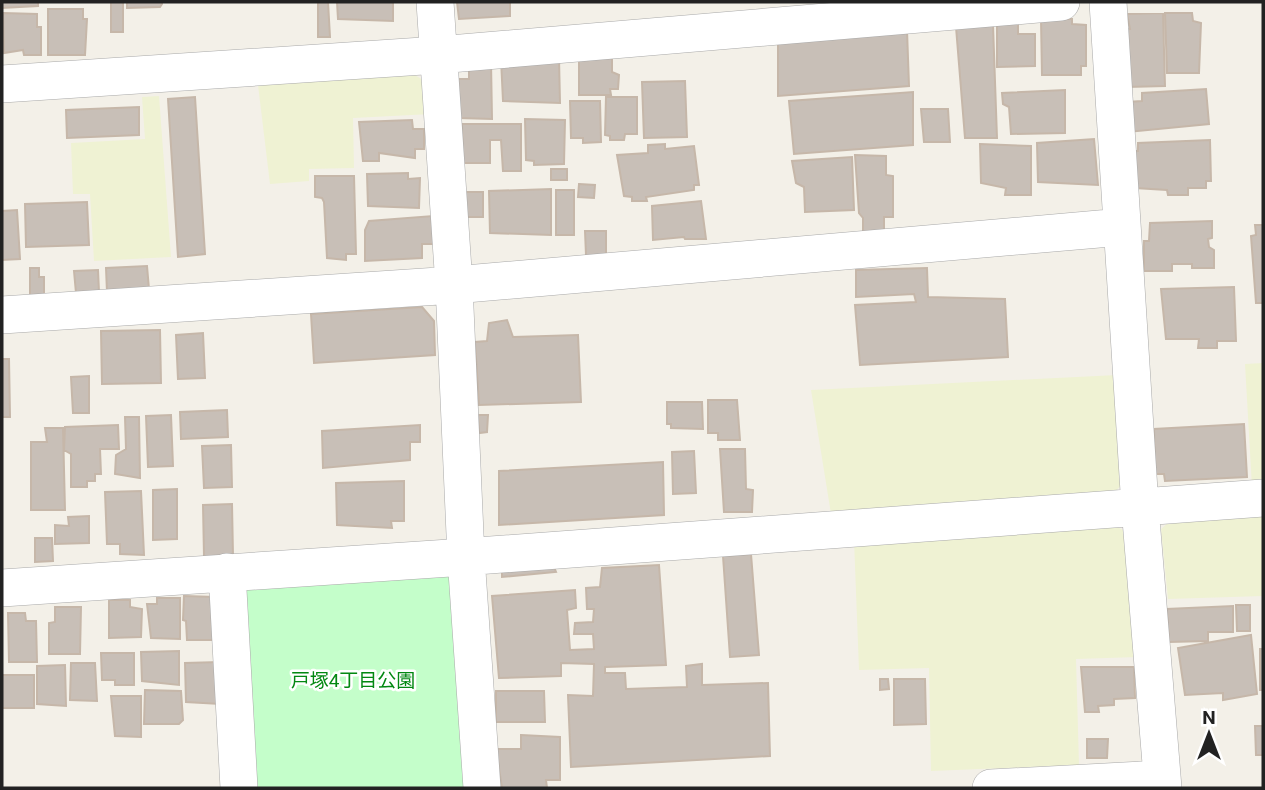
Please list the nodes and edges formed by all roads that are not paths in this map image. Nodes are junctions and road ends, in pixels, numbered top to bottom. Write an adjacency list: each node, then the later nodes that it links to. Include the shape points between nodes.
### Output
1 (435, 2): 4 (street)
2 (1062, 2): 4 (street)
3 (1108, 2): 6 (street)
4 (438, 55): 5 (street); 7 (street)
5 (2, 84)
6 (1122, 227): 7 (street); 10 (street)
7 (454, 285): 8 (street); 11 (street)
8 (2, 315)
9 (1263, 498): 10 (street)
10 (1140, 507): 11 (street); 14 (street)
11 (466, 557): 12 (street); 16 (street)
12 (227, 572): 13 (street); 15 (street)
13 (2, 588)
14 (1162, 783): 17 (street)
15 (239, 788)
16 (482, 788)
17 (990, 788)

